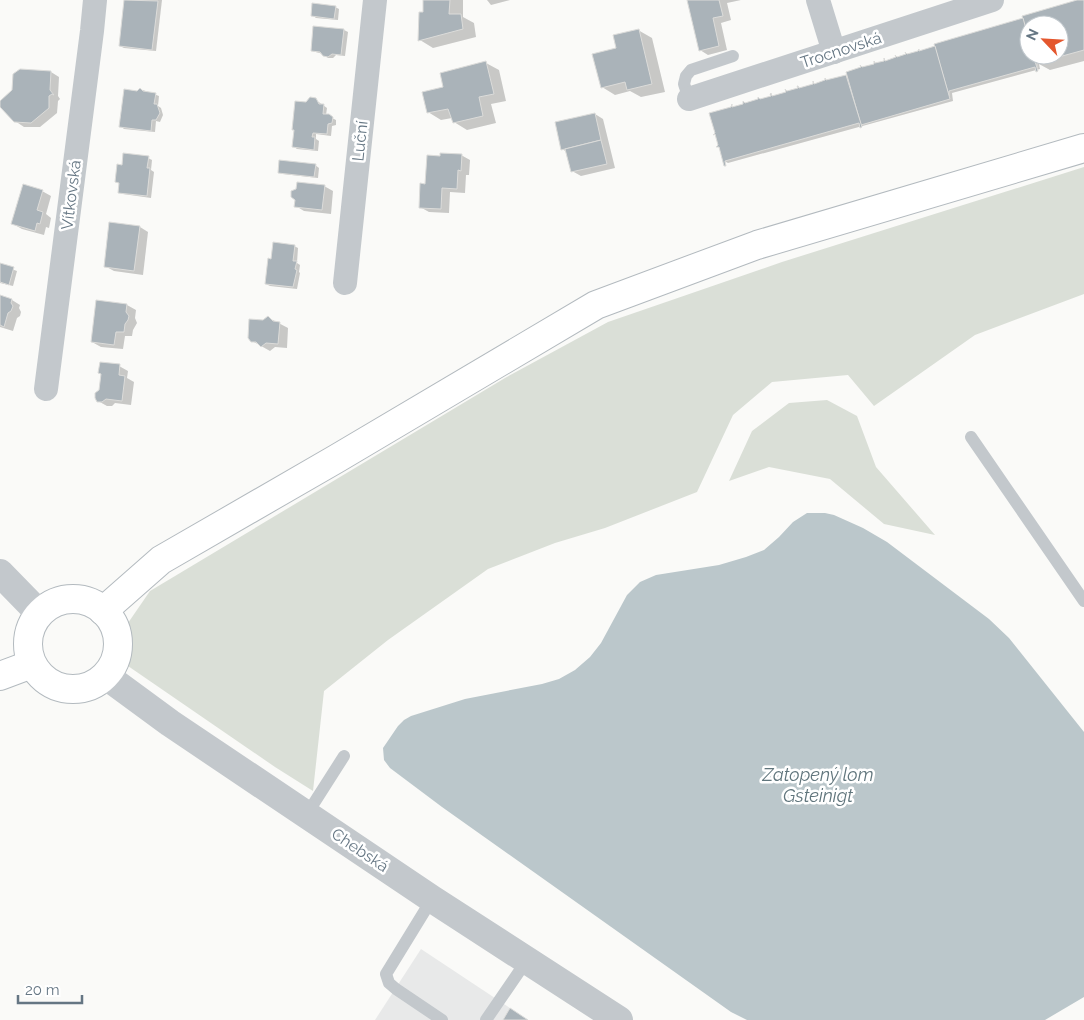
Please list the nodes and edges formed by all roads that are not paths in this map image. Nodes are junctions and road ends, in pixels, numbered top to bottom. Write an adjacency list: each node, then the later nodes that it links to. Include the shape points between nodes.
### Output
1 (95, 0): 10 (street, Vítkovská)
2 (375, 0): 9 (street, Luční)
3 (818, 0): 5 (street)
4 (992, 0): 5 (street, Trocnovská)
5 (834, 52): 7 (street, Trocnovská)
6 (733, 56): 7 (lane, via 691,70 684,84)
7 (689, 99)
8 (1084, 148): 14 (main road, via 757,245 596,305 161,560)
9 (345, 282)
10 (46, 389)
11 (972, 436): 13 (lane)
12 (0, 573): 15 (street)
13 (1084, 601)
14 (103, 611): 15 (main road, via 94,604 71,599 59,601); 18 (main road, via 111,620 118,643 113,666)
15 (40, 613): 16 (main road, via 33,622 27,643)
16 (32, 664): 17 (main road); 18 (main road, via 48,683 72,690 90,686)
17 (0, 676)
18 (106, 676): 20 (street, Chebská, via 170,724)
19 (344, 756): 20 (lane)
20 (307, 814): 21 (street, Chebská)
21 (432, 899): 22 (street, Chebská); 23 (lane, via 386,974 396,989)
22 (527, 960): 24 (lane); 25 (street, Chebská)
23 (442, 1020)
24 (486, 1020)
25 (619, 1020)

